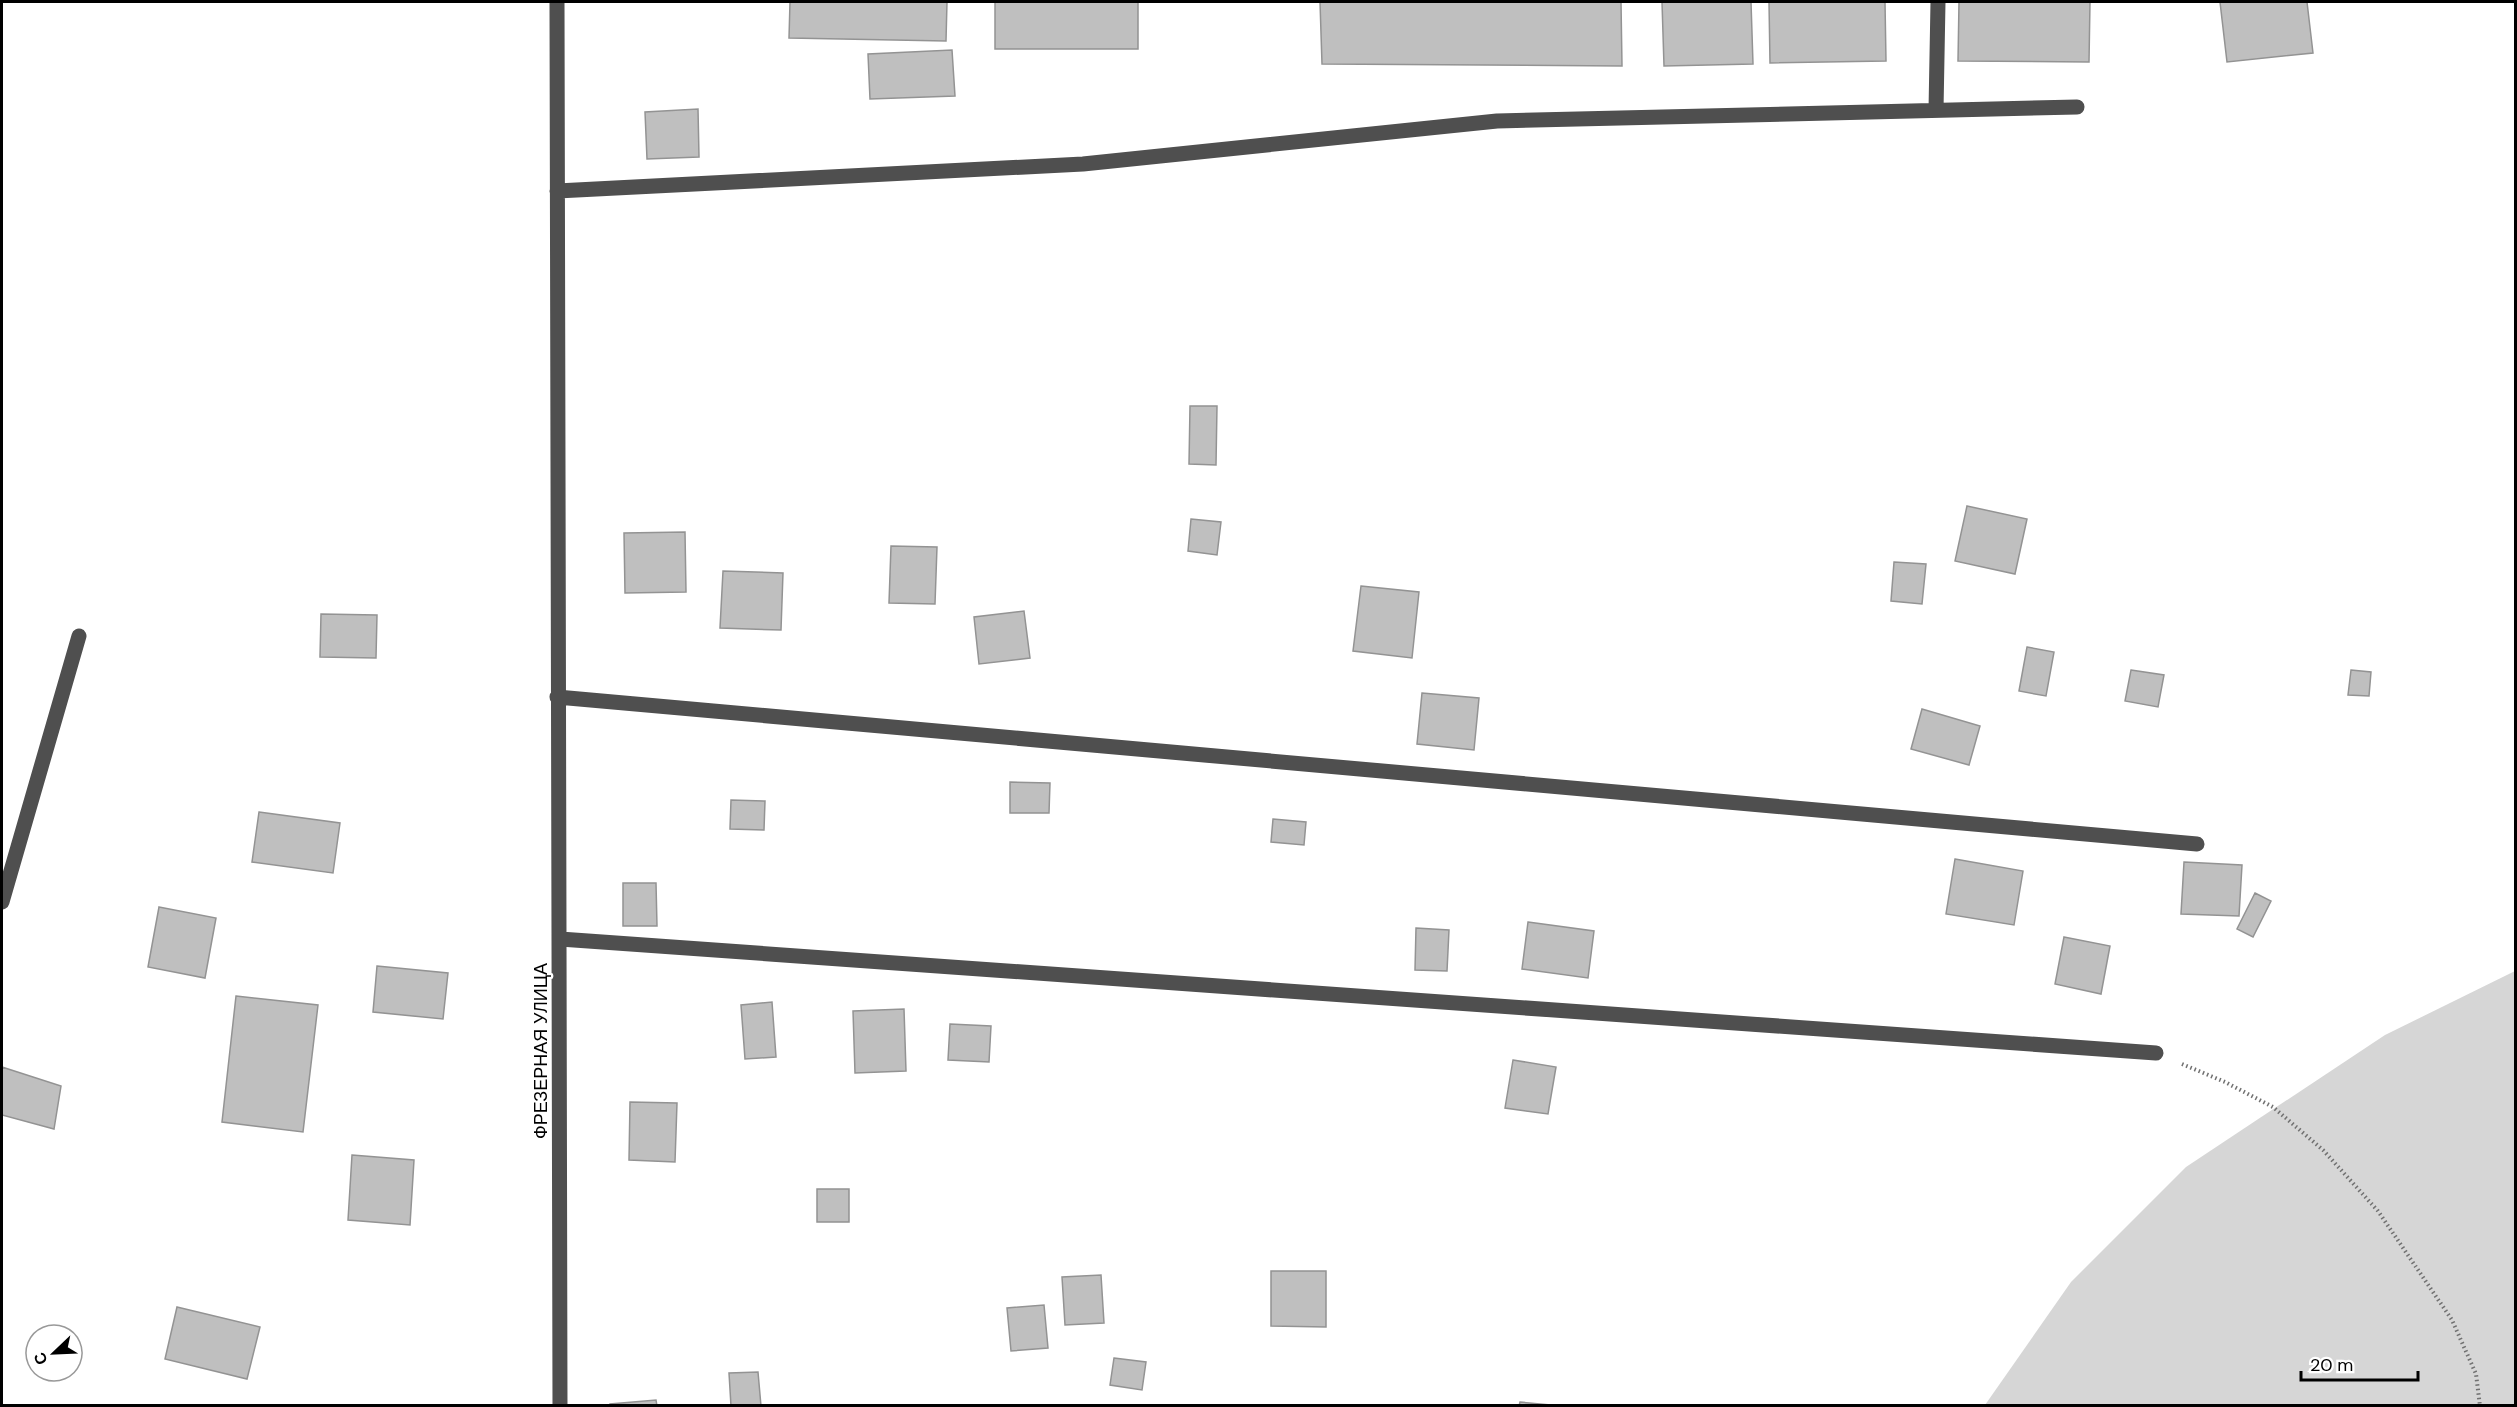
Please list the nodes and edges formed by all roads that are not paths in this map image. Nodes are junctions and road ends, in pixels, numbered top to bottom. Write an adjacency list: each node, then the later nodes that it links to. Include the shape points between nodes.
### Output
1 (557, 2): 5 (street, ФРЕЗЕРНАЯ УЛИЦА)
2 (1938, 2): 4 (street)
3 (2077, 107): 4 (street)
4 (1936, 110): 5 (street, via 1497,121 1083,164)
5 (557, 191): 7 (street, ФРЕЗЕРНАЯ УЛИЦА)
6 (79, 636): 9 (street)
7 (557, 698): 8 (street); 10 (street, ФРЕЗЕРНАЯ УЛИЦА)
8 (2196, 844)
9 (2, 902)
10 (560, 939): 11 (street); 12 (street, ФРЕЗЕРНАЯ УЛИЦА)
11 (2156, 1053)
12 (560, 1406)

